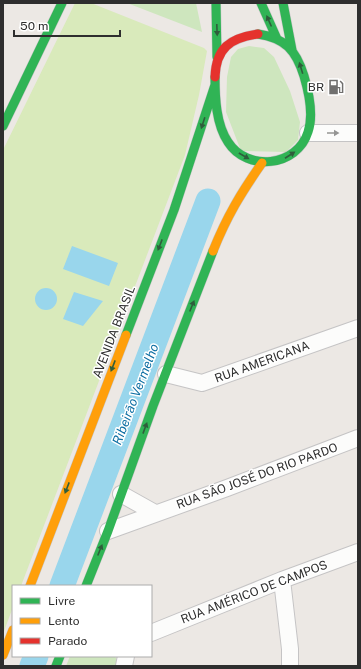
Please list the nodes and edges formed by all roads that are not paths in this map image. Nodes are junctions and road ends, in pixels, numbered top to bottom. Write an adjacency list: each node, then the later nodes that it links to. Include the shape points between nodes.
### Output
1 (62, 3): 9 (main road)
2 (216, 3): 7 (main road, AVENIDA BRASIL, one-way to 7)
3 (261, 3): 5 (main road, one-way to 3)
4 (283, 3): 6 (main road)
5 (277, 39): 6 (main road); 7 (main road, via 258,34 239,38 223,49)
6 (292, 50): 10 (main road, one-way to 6, via 310,120 306,90 298,58)
7 (218, 57): 8 (main road, AVENIDA BRASIL)
8 (215, 85): 12 (main road, AVENIDA BRASIL, one-way to 12, via 219,122 227,142 242,156); 21 (main road, AVENIDA BRASIL, one-way to 21, via 174,210)
9 (3, 126)
10 (308, 133): 11 (street, one-way to 11); 12 (main road, AVENIDA BRASIL, one-way to 10, via 290,156 304,142)
11 (358, 133)
12 (262, 163): 14 (main road, one-way to 12, via 228,217 242,191)
13 (358, 328): 14 (street, RUA AMERICANA, via 202,384)
14 (166, 374): 16 (main road, one-way to 14)
15 (358, 438): 17 (street, RUA SÃO JOSÉ DO RIO PARDO)
16 (121, 494): 17 (street); 18 (main road)
17 (155, 513): 18 (street, RUA SÃO JOSÉ DO RIO PARDO)
18 (108, 531): 22 (main road, one-way to 18)
19 (358, 552): 20 (street, RUA AMÉRICO DE CAMPOS)
20 (282, 580): 24 (street, RUA AMÉRICO DE CAMPOS); 26 (street)
21 (30, 585)
22 (86, 585)
23 (12, 632): 25 (main road)
24 (152, 633)
25 (3, 655)
26 (290, 666)

